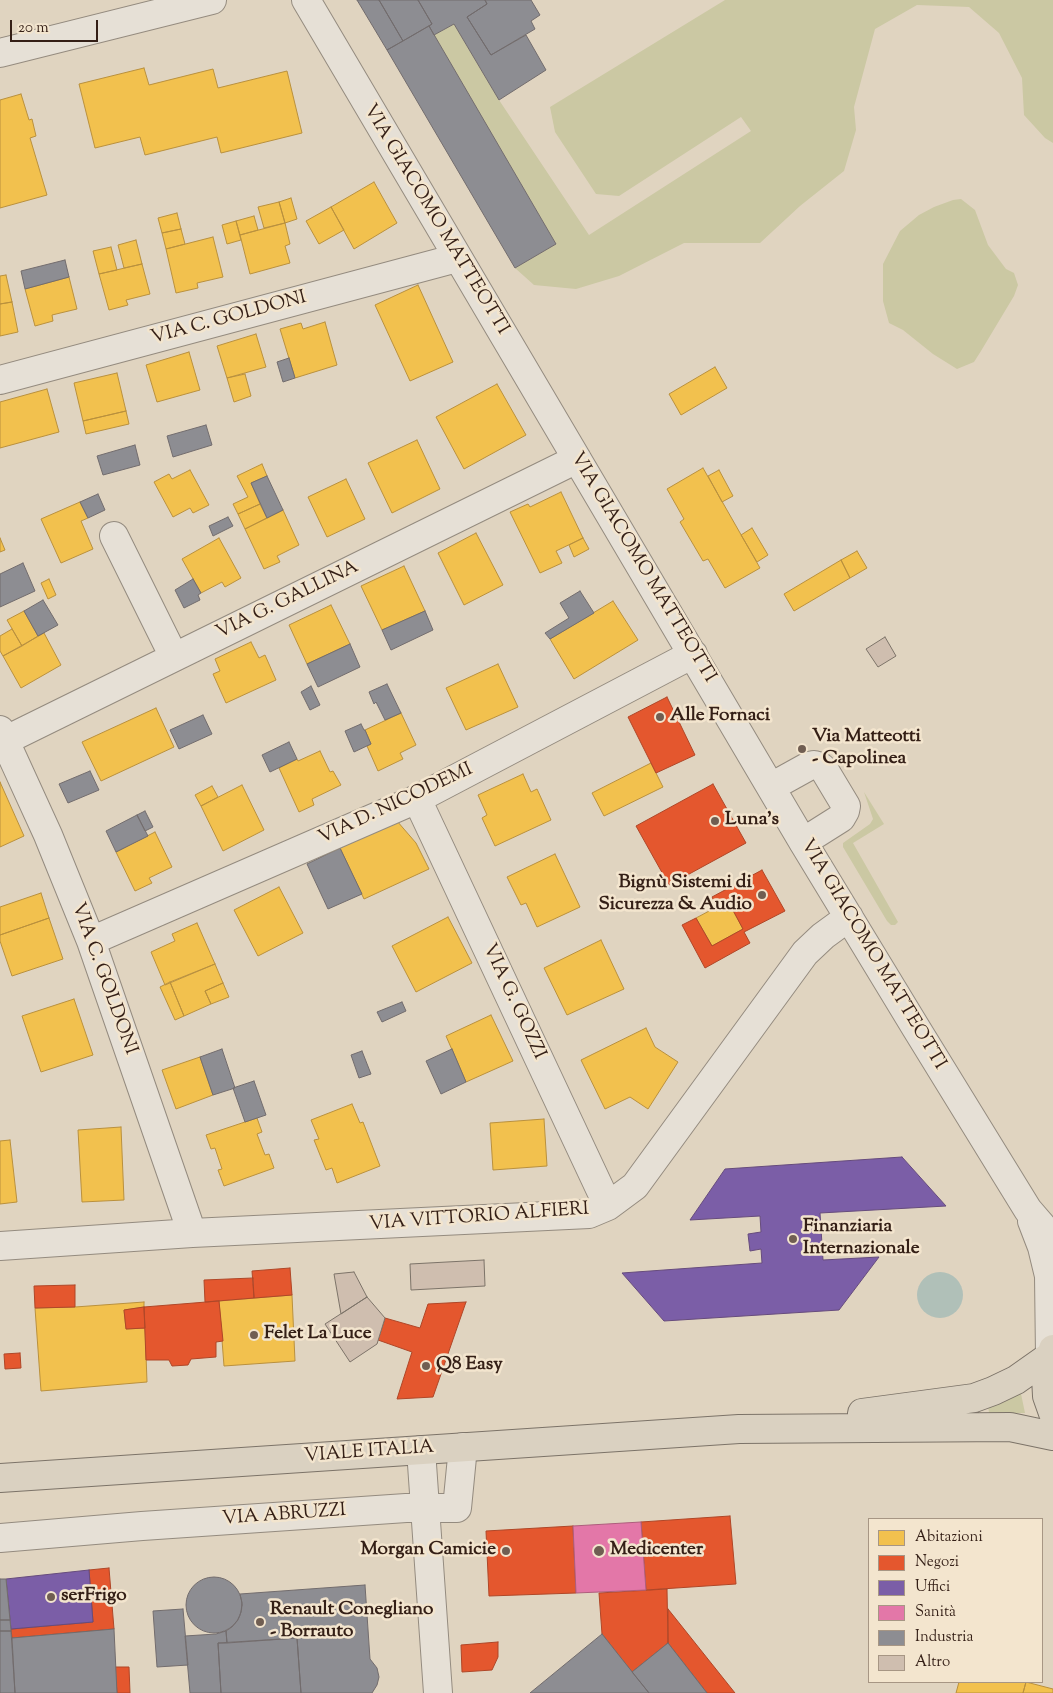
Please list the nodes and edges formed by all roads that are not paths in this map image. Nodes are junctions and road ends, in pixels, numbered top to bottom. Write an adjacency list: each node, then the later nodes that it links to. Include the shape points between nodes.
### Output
1 (212, 0): 3 (street)
2 (306, 0): 4 (street, VIA GIACOMO MATTEOTTI)
3 (0, 53)
4 (458, 258): 5 (street, VIA C. GOLDONI); 6 (street, VIA GIACOMO MATTEOTTI)
5 (0, 380)
6 (577, 459): 8 (street, VIA GIACOMO MATTEOTTI); 9 (street, VIA G. GALLINA)
7 (114, 536): 9 (street)
8 (693, 654): 11 (street, VIA GIACOMO MATTEOTTI); 12 (street, VIA D. NICODEMI)
9 (174, 657): 10 (street, VIA G. GALLINA)
10 (2, 738): 15 (street, VIA C. GOLDONI, via 48,835)
11 (771, 787): 13 (street, VIA GIACOMO MATTEOTTI); 13 (street, via 814,764 825,771 846,806 841,818)
12 (417, 799): 15 (street, VIA D. NICODEMI); 16 (street, VIA G. GOZZI)
13 (803, 842): 14 (street, VIA GIACOMO MATTEOTTI)
14 (849, 916): 16 (street, VIA VITTORIO ALFIERI, via 805,953 635,1186); 17 (street, VIA GIACOMO MATTEOTTI)
15 (91, 941): 18 (street, VIA C. GOLDONI)
16 (608, 1206): 18 (street, VIA VITTORIO ALFIERI, via 589,1214)
17 (1028, 1210): 19 (street, VIA GIACOMO MATTEOTTI); 21 (street, VIA GIACOMO MATTEOTTI, via 1049,1276)
18 (192, 1233): 20 (street, VIA VITTORIO ALFIERI)
19 (1053, 1239)
20 (0, 1246)
21 (1052, 1353): 22 (main road, via 1046,1376 1047,1396); 23 (main road, via 1016,1380 974,1398)
22 (1053, 1413)
23 (739, 1429): 24 (main road, via 1010,1427); 25 (main road, VIALE ITALIA)
24 (1053, 1436)
25 (462, 1447): 26 (main road, VIALE ITALIA); 28 (street, VIA ABRUZZI, via 457,1508)
26 (421, 1450): 27 (main road, VIALE ITALIA); 28 (street)
27 (0, 1478)
28 (425, 1508): 29 (street, VIA ABRUZZI); 30 (street)
29 (0, 1538)
30 (438, 1693)

